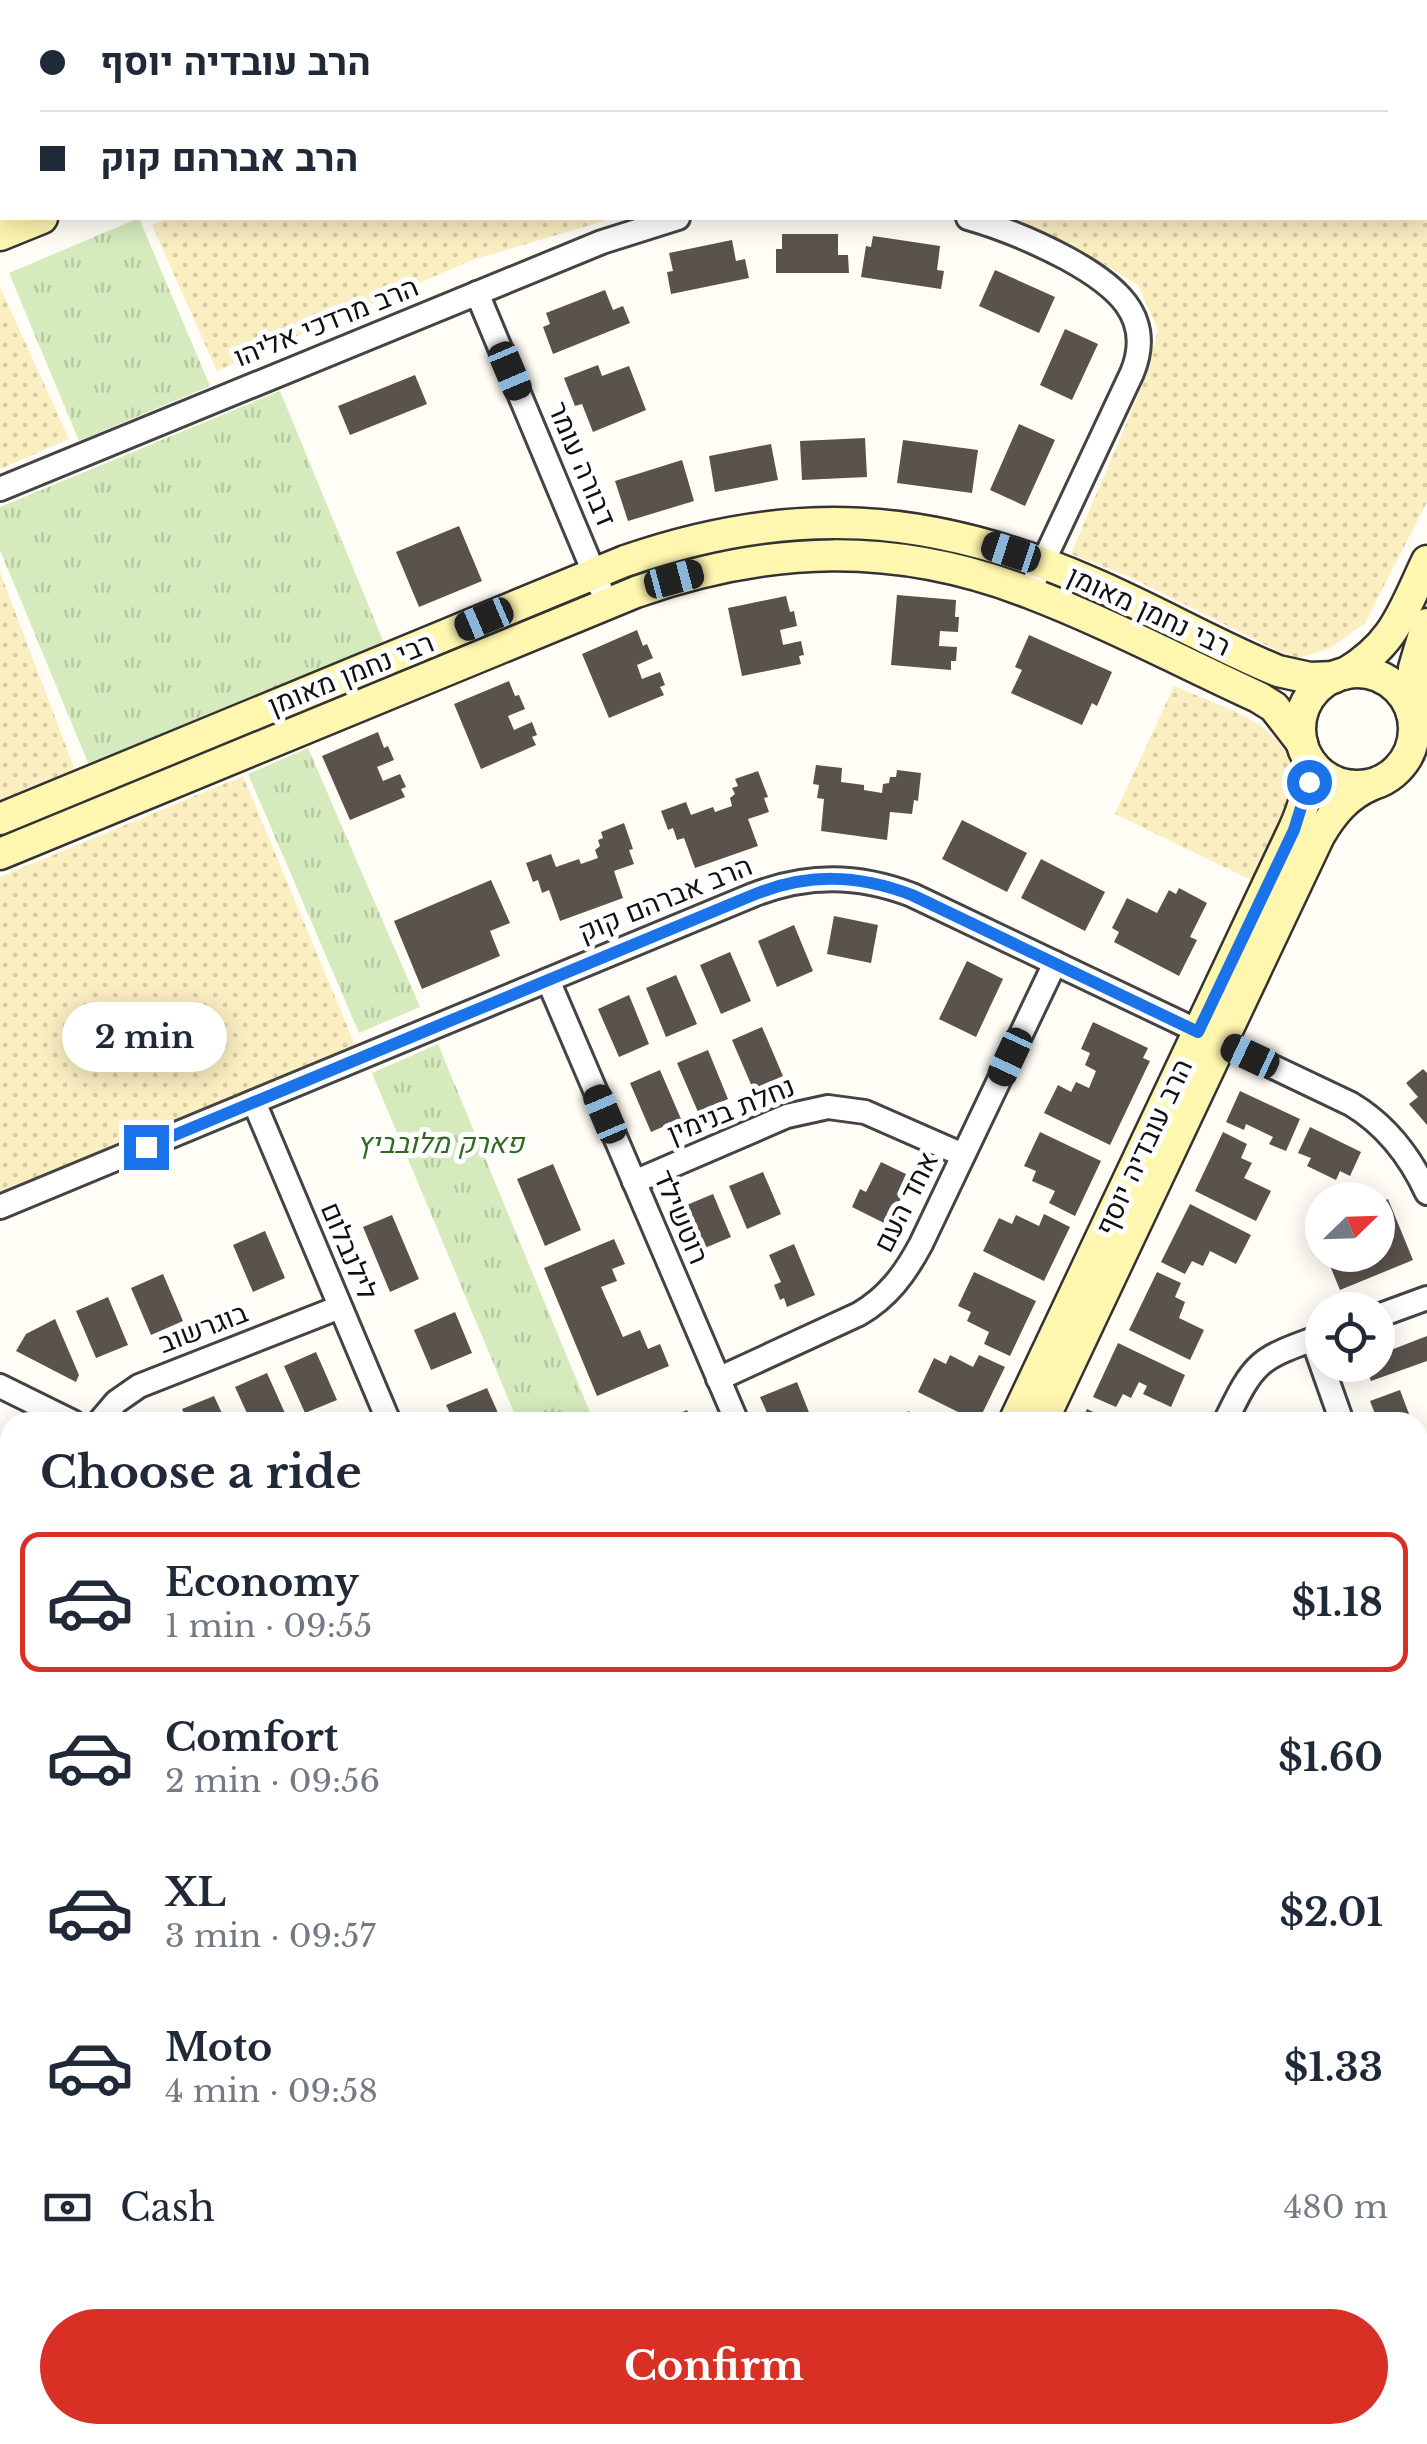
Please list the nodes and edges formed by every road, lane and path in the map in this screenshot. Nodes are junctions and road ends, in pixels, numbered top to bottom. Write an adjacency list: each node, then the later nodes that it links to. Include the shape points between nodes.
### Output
1 (37, 220): 4 (street)
2 (672, 220): 5 (street, הרב מרדכי אליהו)
3 (975, 220): 8 (street, via 1046,247 1102,279 1128,306 1137,328 1136,362)
4 (0, 235)
5 (478, 293): 6 (street, הרב מרדכי אליהו); 9 (street, דבורה עומר)
6 (0, 489)
7 (1427, 561): 13 (street, via 1385,643)
8 (1042, 562): 9 (street, רבי נחמן מאומן, via 934,532 836,522 704,536); 10 (street); 13 (street, רבי נחמן מאומן, via 1278,670 1310,678)
9 (595, 574): 11 (street, דבורה עומר); 18 (street, רבי נחמן מאומן)
10 (1029, 592): 11 (street, רבי נחמן מאומן, via 928,564 822,555 712,568); 15 (street, רבי נחמן מאומן, via 1274,707)
11 (607, 604): 19 (street, רבי נחמן מאומן)
12 (1427, 624): 14 (street, via 1413,677)
13 (1340, 675): 14 (street, via 1368,674 1390,683); 15 (street, via 1306,704)
14 (1418, 727): 17 (street, via 1400,768)
15 (1306, 751): 17 (street, via 1320,772 1340,784); 22 (street, הרב עובדיה יוסף, via 1309,782 1298,821)
16 (1427, 778): 17 (street)
17 (1379, 781): 22 (street, הרב עובדיה יוסף, via 1343,803 1319,836)
18 (0, 819)
19 (0, 854)
20 (1055, 963): 21 (street, הרב אברהם קוק, via 896,888 828,878 772,887); 22 (street, הרב אברהם קוק); 24 (street, אחד העם)
21 (548, 980): 23 (street, הרב אברהם קוק); 25 (street, רוטשילד)
22 (1210, 1037): 26 (street, הרב אברהם קוק, via 1365,1112 1398,1144); 39 (street, הרב עובדיה יוסף); 40 (street, הרב עובדיה יוסף)
23 (254, 1102): 27 (street, הרב אברהם קוק); 29 (street, לילנבלום)
24 (963, 1155): 25 (street, נחלת בנימין, via 865,1112 828,1106 787,1116); 32 (street, אחד העם, via 914,1257 886,1294 848,1320)
25 (634, 1182): 32 (street, רוטשילד)
26 (1427, 1193)
27 (0, 1207)
28 (1427, 1298): 30 (street)
29 (340, 1307): 36 (street, בוגרשוב, via 140,1386); 37 (street, לילנבלום)
30 (1395, 1310)
31 (1305, 1343): 41 (street, via 1256,1367)
32 (718, 1379): 38 (street, רוטשילד)
33 (1331, 1382): 42 (street)
34 (0, 1386): 35 (street)
35 (53, 1412)
36 (106, 1412)
37 (385, 1412)
38 (733, 1412)
39 (1019, 1412)
40 (1046, 1412)
41 (1230, 1412)
42 (1339, 1412)

